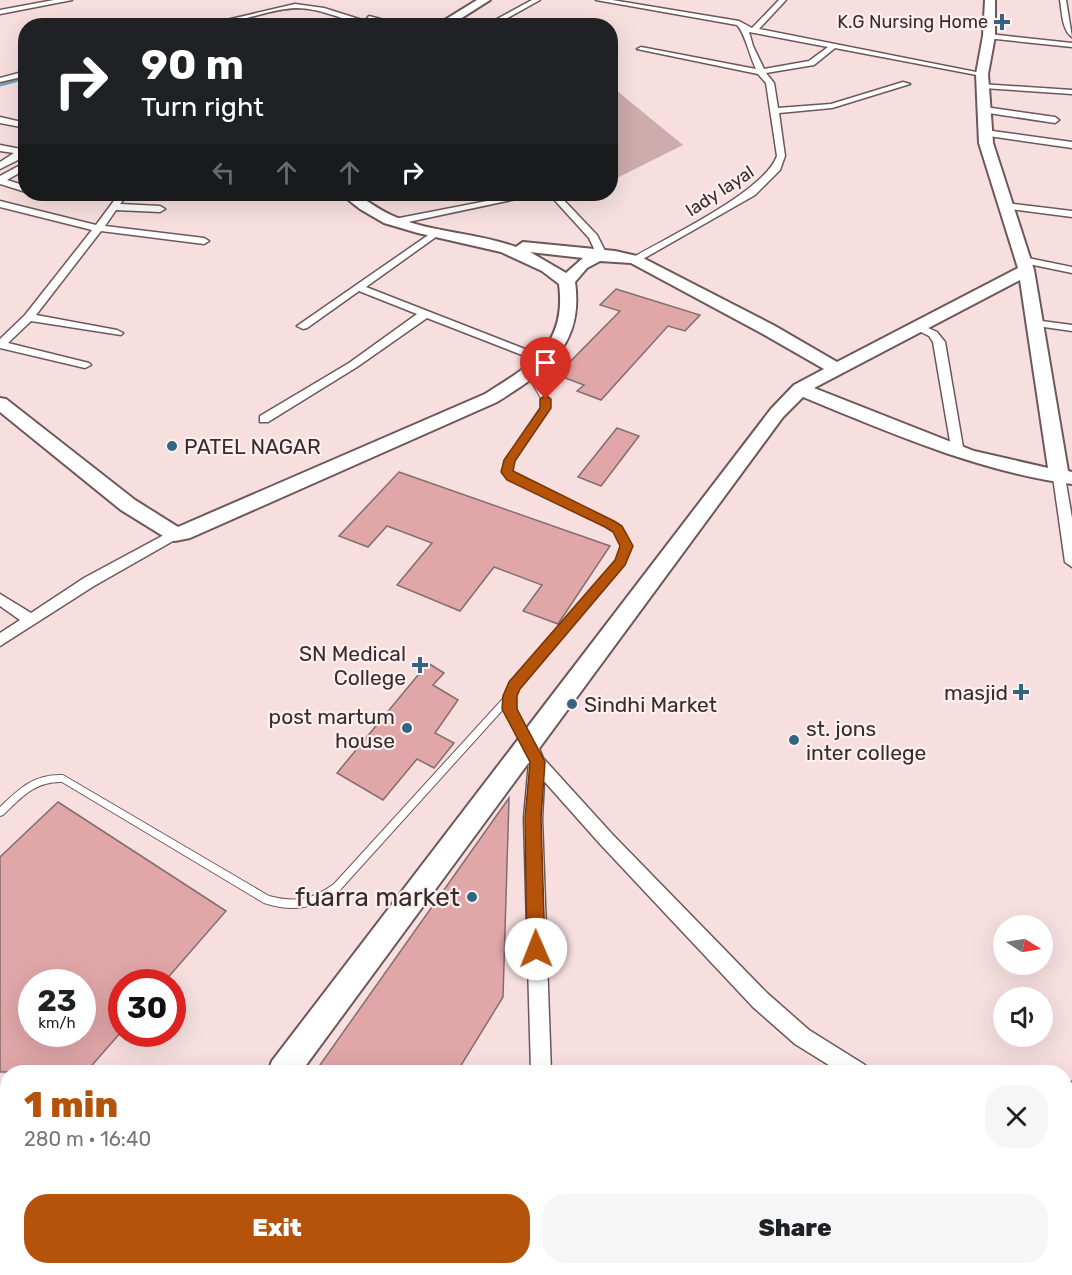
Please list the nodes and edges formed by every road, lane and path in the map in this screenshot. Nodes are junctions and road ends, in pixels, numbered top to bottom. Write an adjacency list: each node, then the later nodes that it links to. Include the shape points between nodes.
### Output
1 (69, 0): 12 (street)
2 (284, 0): 9 (street)
3 (311, 0): 9 (street)
4 (485, 0): 18 (street)
5 (537, 0): 19 (street)
6 (599, 0): 20 (street, via 731,20)
7 (783, 0): 20 (street)
8 (990, 0): 22 (street)
9 (296, 3): 15 (street); 16 (street)
10 (1066, 4): 21 (street)
11 (0, 5): 12 (street)
12 (12, 8): 13 (street)
13 (0, 12)
14 (349, 12): 17 (street)
15 (236, 18)
16 (352, 18)
17 (369, 18)
18 (454, 18)
19 (502, 18)
20 (750, 29): 23 (street); 26 (street, lady layal, via 747,42)
21 (1072, 35)
22 (989, 36): 24 (street); 29 (street)
23 (836, 45): 26 (street, via 811,63); 29 (street)
24 (1072, 45)
25 (641, 49): 26 (street)
26 (761, 72): 33 (street, lady layal, via 770,83)
27 (18, 75): 28 (street)
28 (0, 80)
29 (982, 80): 31 (street); 32 (street)
30 (906, 84): 33 (street, via 832,106)
31 (1072, 92)
32 (985, 110): 35 (street); 37 (street)
33 (776, 111): 62 (street, lady layal, via 781,156 771,177 752,193)
34 (0, 120): 36 (street)
35 (1055, 120)
36 (18, 124)
37 (986, 138): 38 (street); 41 (street); 52 (street)
38 (1072, 145)
39 (0, 148): 40 (street)
40 (18, 152)
41 (1072, 155)
42 (18, 156): 43 (street)
43 (1, 165)
44 (18, 170): 45 (street)
45 (0, 181): 46 (street)
46 (18, 187)
47 (117, 201): 53 (street)
48 (358, 201): 56 (street)
49 (500, 201): 56 (street)
50 (560, 201): 61 (street, via 593,237)
51 (0, 204): 57 (street)
52 (1006, 206): 55 (street); 63 (street)
53 (112, 207): 54 (street); 57 (street)
54 (160, 210)
55 (1072, 214)
56 (394, 222): 58 (street)
57 (97, 228): 59 (street); 68 (street)
58 (437, 232): 60 (street); 66 (street)
59 (204, 241)
60 (503, 246): 61 (street); 65 (street, via 543,262)
61 (602, 255): 62 (street); 65 (street, via 581,264)
62 (636, 260): 77 (street)
63 (1024, 265): 64 (street); 69 (street); 71 (street)
64 (1072, 270)
65 (567, 282): 75 (street, via 570,305 563,334)
66 (360, 288): 67 (street); 70 (street)
67 (426, 314): 75 (street); 81 (street, via 353,365)
68 (29, 317): 73 (street); 74 (street)
69 (1034, 323): 72 (street); 83 (street)
70 (303, 326)
71 (917, 326): 77 (street); 82 (street, via 939,342)
72 (1072, 328)
73 (117, 333)
74 (0, 345): 76 (street)
75 (544, 360): 78 (street)
76 (85, 366)
77 (836, 369): 79 (street)
78 (530, 375): 84 (street, via 491,398); 89 (lane, via 547,403 509,460 507,472 610,524 618,529 627,546 620,562 514,686)
79 (800, 389): 82 (street); 90 (street, via 777,412)
80 (0, 403): 84 (street, via 128,505)
81 (264, 419)
82 (958, 453): 83 (street)
83 (1066, 477): 85 (street)
84 (175, 534): 87 (street)
85 (1072, 562)
86 (0, 599): 87 (street)
87 (29, 619): 88 (street)
88 (0, 640)
89 (510, 696): 90 (lane, via 510,709); 91 (lane, via 338,888 318,902 299,905 267,900 63,779 41,779 31,784)
90 (533, 752): 92 (street); 93 (street); 94 (street, via 607,840 760,1000 802,1037)
91 (0, 812)
92 (288, 1065)
93 (541, 1065)
94 (847, 1065)

